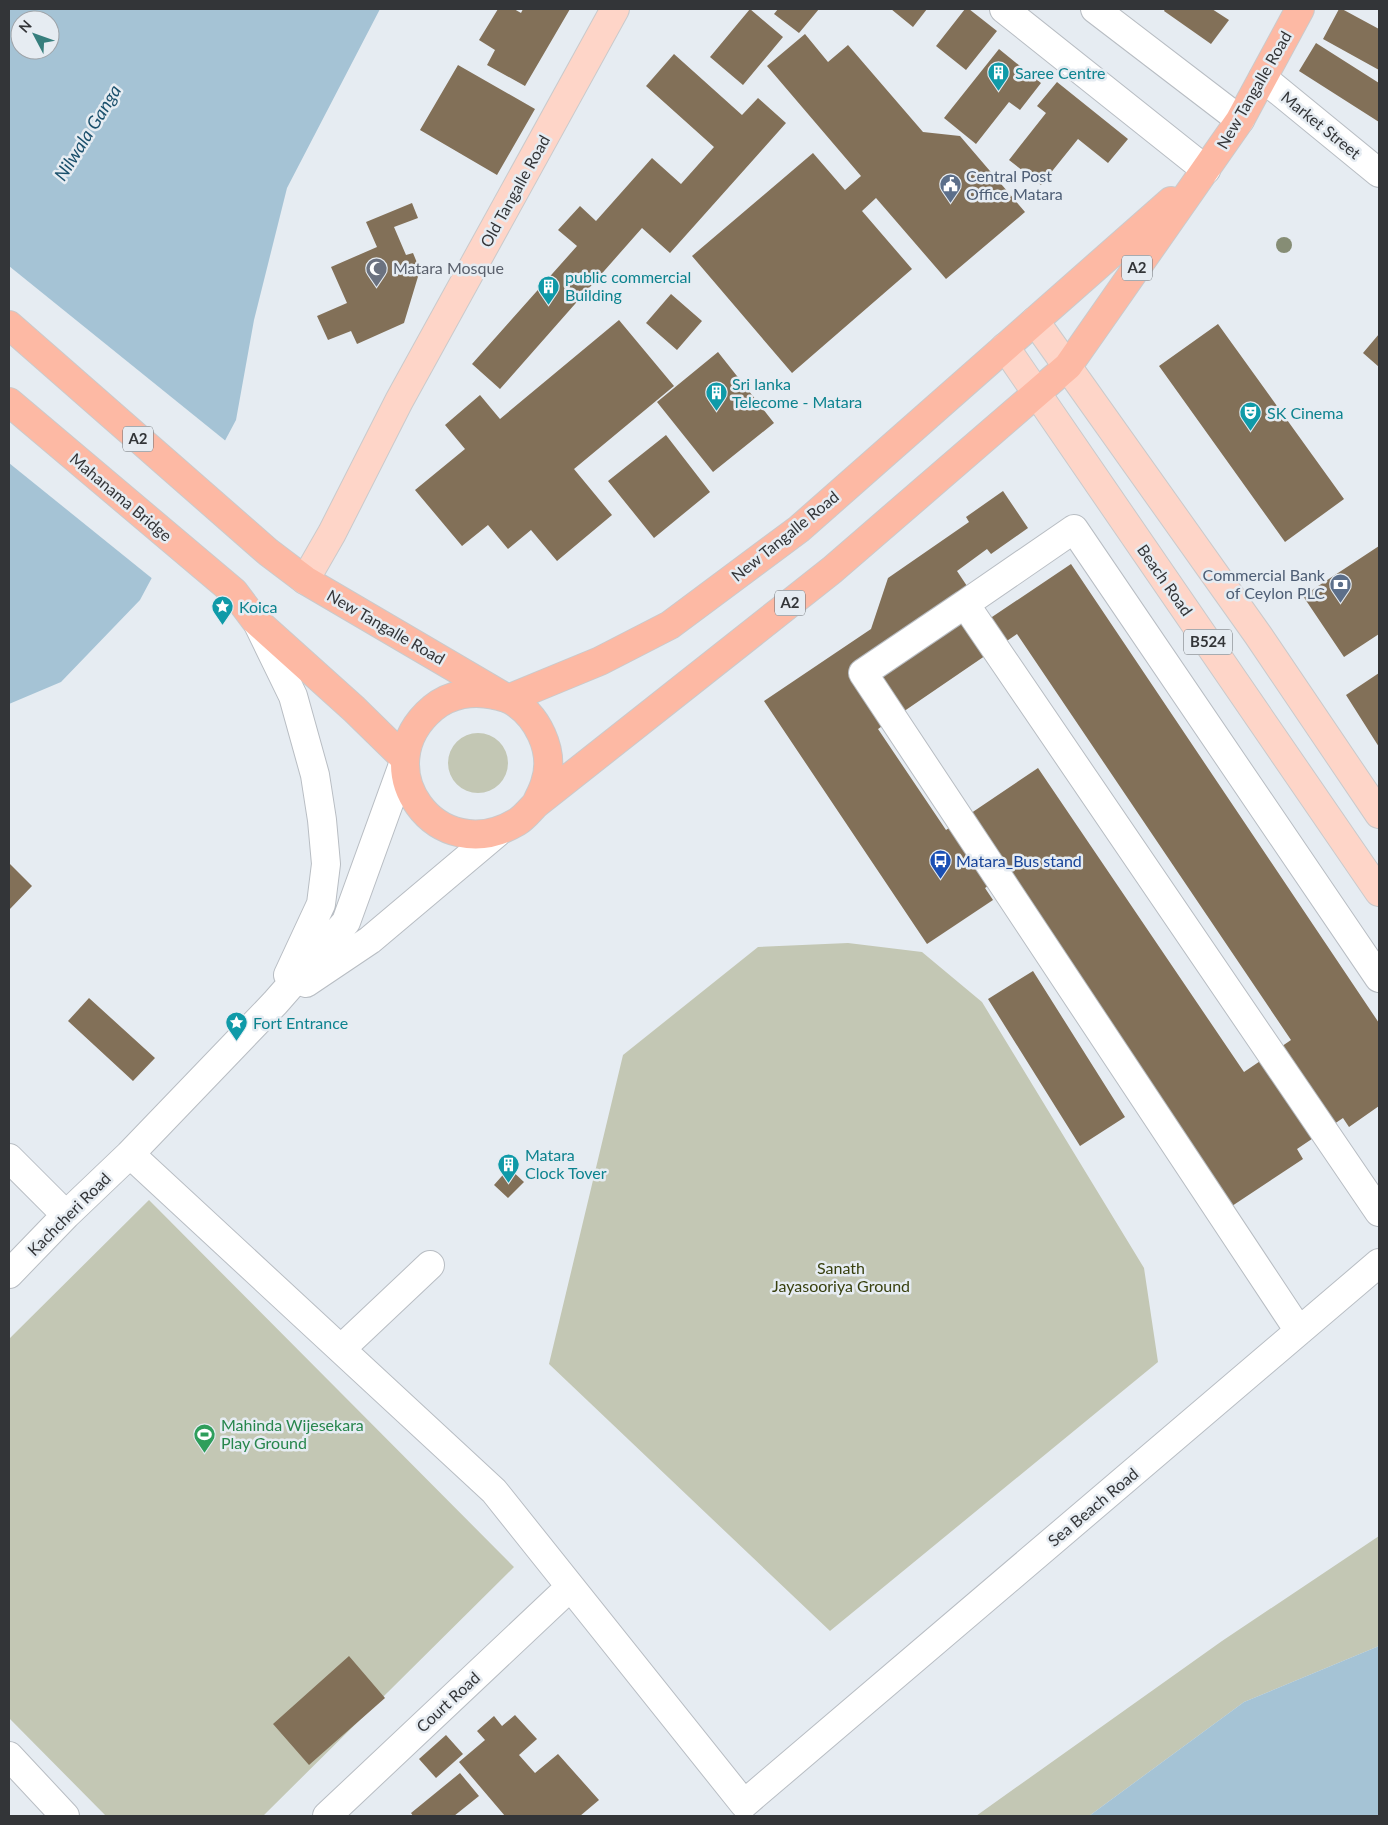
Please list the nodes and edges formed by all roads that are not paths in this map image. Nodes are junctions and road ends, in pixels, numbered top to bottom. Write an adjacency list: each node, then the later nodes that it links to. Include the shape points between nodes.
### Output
1 (615, 9): 15 (main road, Old Tangalle Road, via 399,401)
2 (1004, 9): 7 (street)
3 (1095, 9): 6 (street)
4 (1300, 9): 5 (highway, New Tangalle Road / A2)
5 (1263, 78): 6 (highway, New Tangalle Road / A2); 8 (street, Market Street)
6 (1240, 120): 7 (highway, New Tangalle Road / A2)
7 (1206, 170): 9 (highway, New Tangalle Road / A2); 12 (highway, New Tangalle Road / A2)
8 (1379, 173)
9 (1035, 321): 11 (highway, New Tangalle Road / A2); 12 (main road)
10 (9, 325): 15 (highway, A2, via 268,552)
11 (1005, 348): 13 (main road, Beach Road); 18 (highway, New Tangalle Road / A2, via 799,530 670,626 600,661)
12 (1068, 366): 13 (highway, New Tangalle Road / A2); 21 (main road, B524, via 1258,634)
13 (1036, 393): 20 (highway, New Tangalle Road / A2, via 832,570); 23 (main road, Beach Road / B524)
14 (9, 402): 17 (highway, Mahanama Bridge, via 234,592)
15 (305, 580): 18 (highway, New Tangalle Road / A2)
16 (965, 604): 24 (street, via 1074,530); 28 (street); 33 (street, via 864,673)
17 (255, 620): 19 (highway); 25 (street, via 293,696 315,775 326,864 321,904)
18 (508, 699): 19 (highway, via 486,693 462,694 441,702 423,717 411,736); 20 (highway, via 528,713 542,733 548,757 546,781)
19 (405, 759): 22 (highway, via 407,782 416,803 432,820 452,832 474,835); 25 (street, via 346,922)
20 (536, 804): 22 (highway, via 519,821)
21 (1379, 814)
22 (497, 832): 25 (street, via 370,940)
23 (1379, 892)
24 (1379, 978)
25 (275, 1003): 26 (street, Kachcheri Road)
26 (130, 1154): 29 (street, Kachcheri Road); 34 (street)
27 (9, 1158): 29 (street)
28 (1379, 1212)
29 (66, 1215): 32 (street, Kachcheri Road)
30 (1379, 1263): 33 (street, Sea Beach Road)
31 (430, 1265): 34 (street)
32 (9, 1274)
33 (1299, 1331): 37 (street, Sea Beach Road)
34 (341, 1349): 35 (street, via 494,1491)
35 (570, 1587): 37 (street); 39 (street, Court Road)
36 (9, 1756): 38 (street)
37 (738, 1810)
38 (65, 1816)
39 (327, 1816)

